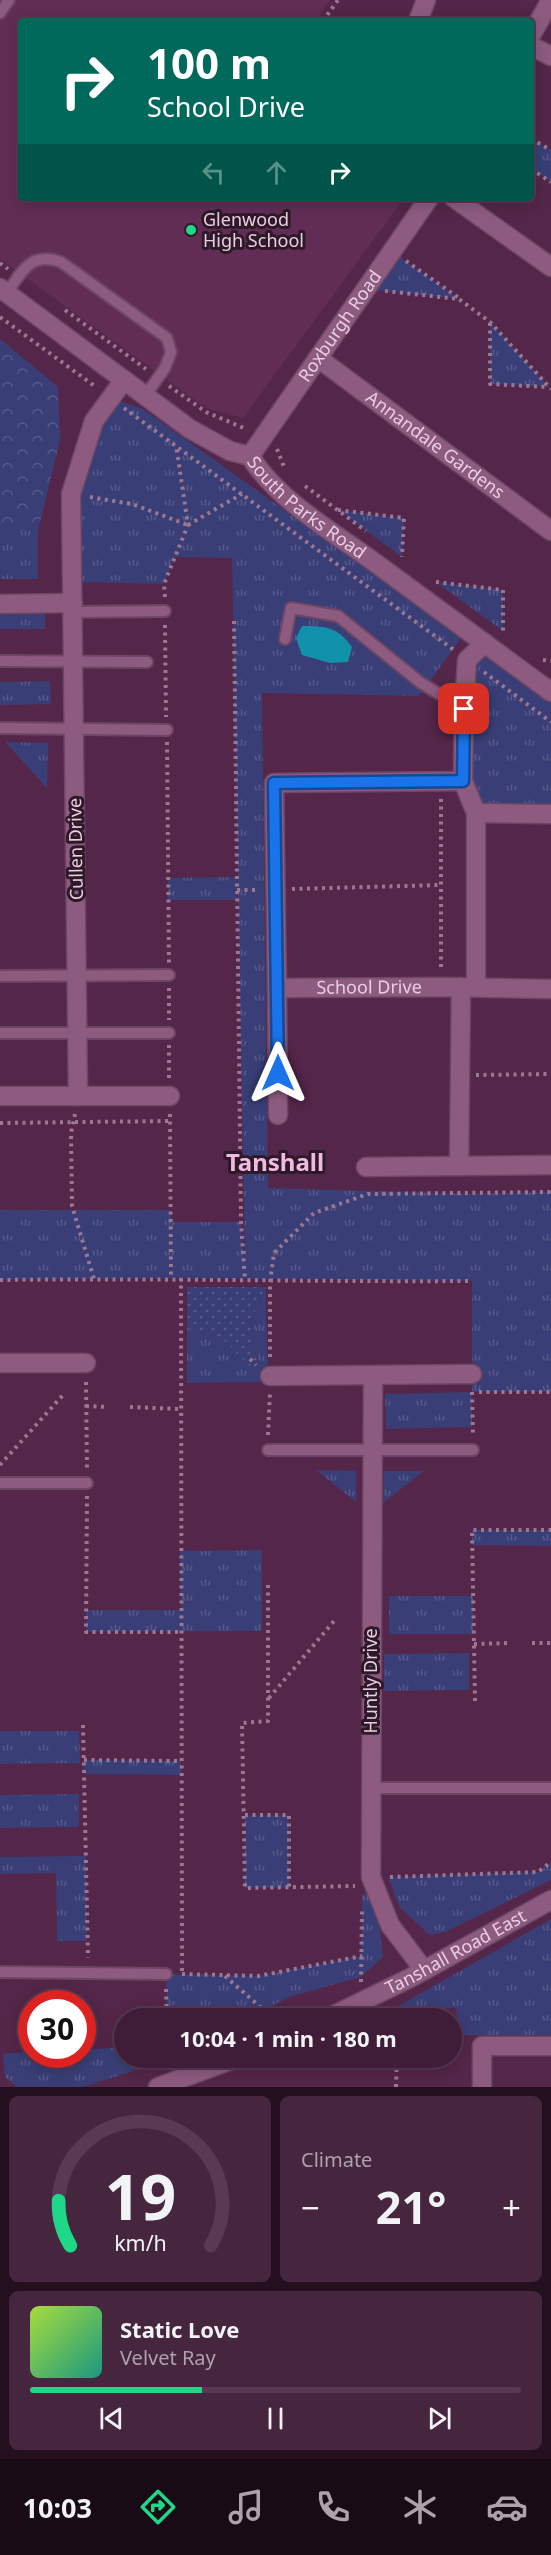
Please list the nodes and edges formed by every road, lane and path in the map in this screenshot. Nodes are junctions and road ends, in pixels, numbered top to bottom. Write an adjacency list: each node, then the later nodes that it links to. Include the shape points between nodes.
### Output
1 (9, 0): 5 (lane)
2 (338, 0): 6 (path)
3 (426, 0): 7 (street)
4 (551, 0): 8 (street)
5 (0, 13)
6 (325, 18)
7 (419, 18)
8 (534, 30)
9 (534, 48): 10 (street)
10 (551, 56)
11 (534, 141): 12 (path)
12 (551, 150)
13 (534, 171): 14 (path)
14 (551, 182)
15 (427, 201): 17 (street, Roxburgh Road)
16 (458, 201): 18 (street)
17 (392, 251): 19 (street, Roxburgh Road); 21 (path)
18 (551, 267)
19 (365, 289): 21 (path); 24 (street, Roxburgh Road)
20 (4, 290): 25 (street, South Parks Road); 27 (lane, via 30,262 49,257 166,338 171,352)
21 (459, 299): 23 (path)
22 (0, 317): 28 (path)
23 (490, 322): 26 (path); 26 (path, via 490,384)
24 (318, 357): 30 (street, Roxburgh Road); 35 (street, Annandale Gardens)
25 (124, 380): 27 (street, South Parks Road); 28 (street, Cullen Drive)
26 (550, 388)
27 (145, 396): 30 (street, South Parks Road, via 210,442)
28 (111, 398): 29 (path); 31 (street, Cullen Drive, via 94,421)
29 (176, 445): 32 (path); 34 (path)
30 (250, 456): 44 (street, South Parks Road, via 277,489)
31 (71, 494): 34 (path, via 132,504); 39 (street, Cullen Drive)
32 (242, 494): 34 (path); 45 (path)
33 (338, 510): 36 (path, via 404,518)
34 (188, 525): 40 (path, via 164,584)
35 (551, 531)
36 (402, 557)
37 (436, 582): 42 (path, via 503,590)
38 (0, 604): 39 (street)
39 (73, 607): 40 (lane); 48 (street, Cullen Drive)
40 (165, 611): 56 (path)
41 (234, 621): 90 (path, via 241,1222)
42 (503, 631)
43 (285, 639): 52 (lane, via 291,608 338,616 421,683)
44 (485, 643): 45 (street); 51 (street, South Parks Road)
45 (467, 660): 52 (street); 53 (path)
46 (543, 660): 49 (path)
47 (0, 661): 48 (lane)
48 (74, 661): 50 (lane); 55 (street, Cullen Drive)
49 (551, 661)
50 (147, 662)
51 (551, 692)
52 (464, 709): 57 (street)
53 (551, 722)
54 (0, 728): 55 (lane)
55 (75, 729): 56 (lane); 63 (street, Cullen Drive)
56 (166, 730): 64 (path)
57 (463, 781): 58 (street); 59 (street)
58 (441, 782): 61 (path); 62 (street, via 274,783)
59 (476, 813): 60 (street); 67 (street)
60 (551, 814)
61 (441, 885): 62 (path); 66 (path)
62 (276, 889): 68 (street)
63 (77, 975): 64 (lane); 65 (lane); 70 (street, Cullen Drive)
64 (169, 975): 72 (path)
65 (0, 976)
66 (441, 987): 67 (street, School Drive); 68 (street, School Drive)
67 (468, 987): 69 (street, School Drive); 74 (street)
68 (277, 988): 78 (street)
69 (551, 989)
70 (78, 1031): 71 (lane); 72 (lane); 76 (street, Cullen Drive)
71 (0, 1033)
72 (169, 1033): 77 (path)
73 (551, 1074): 74 (path)
74 (460, 1075): 83 (street)
75 (0, 1096): 76 (street)
76 (78, 1096): 77 (street); 80 (path)
77 (170, 1096): 79 (path)
78 (278, 1115)
79 (170, 1121): 80 (path); 86 (path)
80 (73, 1122): 81 (path); 88 (path, via 72,1206)
81 (0, 1123)
82 (551, 1165): 83 (street)
83 (459, 1166): 84 (street)
84 (366, 1167)
85 (551, 1192): 92 (path, via 368,1194 314,1214 274,1253)
86 (171, 1278): 87 (path); 88 (path)
87 (181, 1278): 90 (path); 103 (path)
88 (94, 1279): 89 (path)
89 (0, 1280)
90 (245, 1281): 92 (path)
91 (472, 1281): 92 (path)
92 (270, 1282): 95 (path)
93 (0, 1363): 94 (street)
94 (86, 1363): 100 (path)
95 (270, 1376): 96 (street); 104 (path)
96 (373, 1377): 97 (street); 105 (street, Huntly Drive)
97 (472, 1383): 98 (path); 106 (path)
98 (551, 1392)
99 (63, 1395): 107 (path)
100 (86, 1406): 101 (path); 109 (path)
101 (107, 1407)
102 (130, 1407): 103 (path)
103 (181, 1409): 113 (path)
104 (268, 1450): 105 (lane)
105 (373, 1450): 106 (lane); 123 (street, Huntly Drive)
106 (473, 1450)
107 (0, 1465)
108 (0, 1483): 109 (lane)
109 (87, 1483): 113 (path, via 86,1632)
110 (551, 1530): 117 (path, via 472,1530)
111 (268, 1585): 118 (path)
112 (333, 1621): 118 (path)
113 (181, 1632): 122 (path)
114 (511, 1643): 117 (path)
115 (532, 1643): 116 (path)
116 (551, 1643)
117 (474, 1644): 119 (path)
118 (269, 1699): 125 (path, via 268,1722 242,1723)
119 (475, 1701)
120 (83, 1725): 121 (path)
121 (84, 1760): 122 (path); 134 (path)
122 (181, 1761): 136 (path)
123 (371, 1788): 124 (lane); 127 (street, Huntly Drive)
124 (551, 1788)
125 (245, 1815): 128 (path, via 245,1888); 128 (path, via 289,1815)
126 (551, 1862): 127 (path, via 538,1872)
127 (371, 1877): 128 (path, via 363,1878 363,1886); 132 (street, Huntly Drive, via 390,1925)
128 (289, 1888)
129 (551, 1900): 132 (street, Tanshall Road East)
130 (362, 1905): 131 (path)
131 (362, 1956): 137 (path, via 258,1977); 138 (path)
132 (424, 1970): 138 (street, Tanshall Road East)
133 (0, 1972): 134 (lane)
134 (88, 1973): 135 (lane)
135 (166, 1974): 136 (path); 139 (path)
136 (182, 1974): 137 (path)
137 (225, 1975): 140 (path)
138 (361, 2002): 141 (street, Tanshall Road East)
139 (166, 2008)
140 (262, 2008)
141 (349, 2008)
142 (551, 2046): 147 (street, via 482,2046)
143 (210, 2068): 145 (street)
144 (397, 2068): 146 (path)
145 (158, 2087)
146 (396, 2087)
147 (482, 2087)

